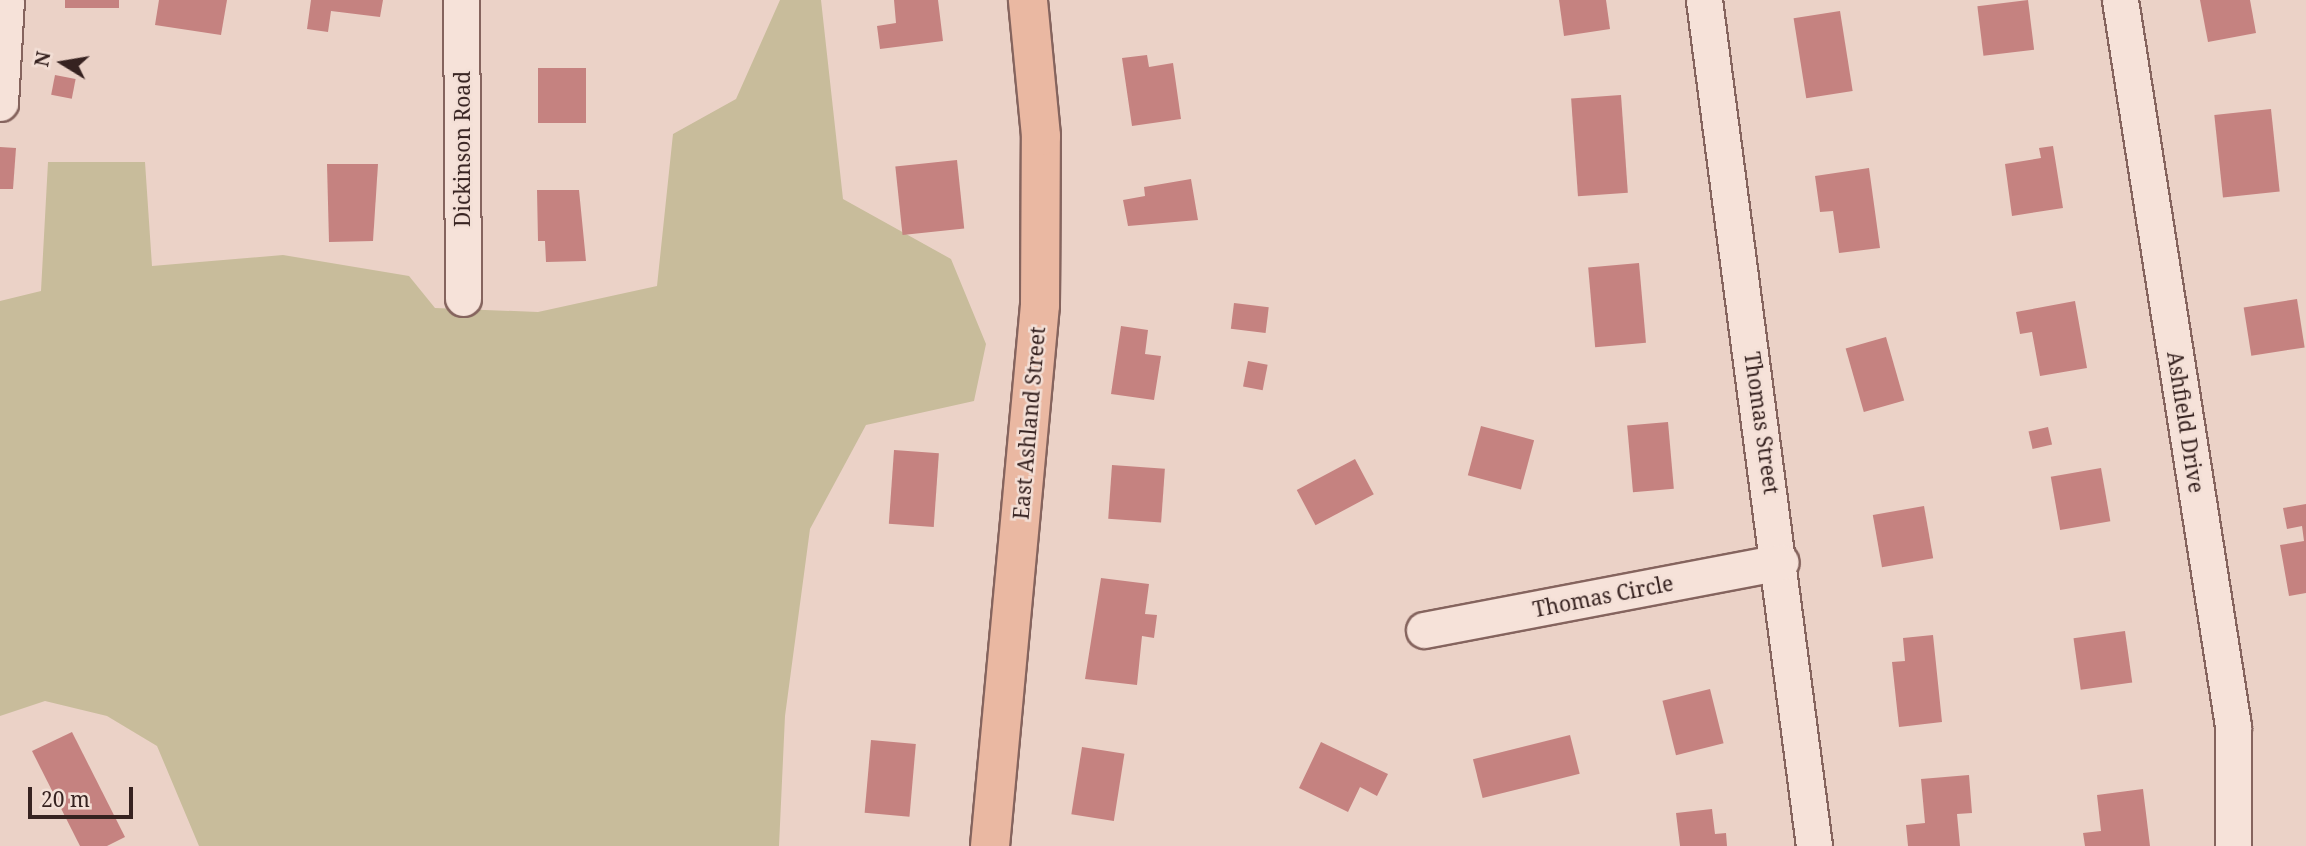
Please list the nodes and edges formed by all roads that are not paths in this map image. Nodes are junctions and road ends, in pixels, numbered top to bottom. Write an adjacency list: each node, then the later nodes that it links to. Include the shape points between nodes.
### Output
1 (6, 0): 6 (street)
2 (461, 0): 7 (street, Dickinson Road)
3 (1028, 0): 10 (main road, East Ashland Street, via 1041,136 1040,305)
4 (1704, 0): 8 (street, Thomas Street)
5 (2120, 0): 12 (street, Ashfield Drive, via 2233,726)
6 (0, 103)
7 (463, 298)
8 (1781, 562): 9 (street, Thomas Circle); 11 (street, Thomas Street)
9 (1424, 630)
10 (990, 846)
11 (1814, 846)
12 (2233, 846)

